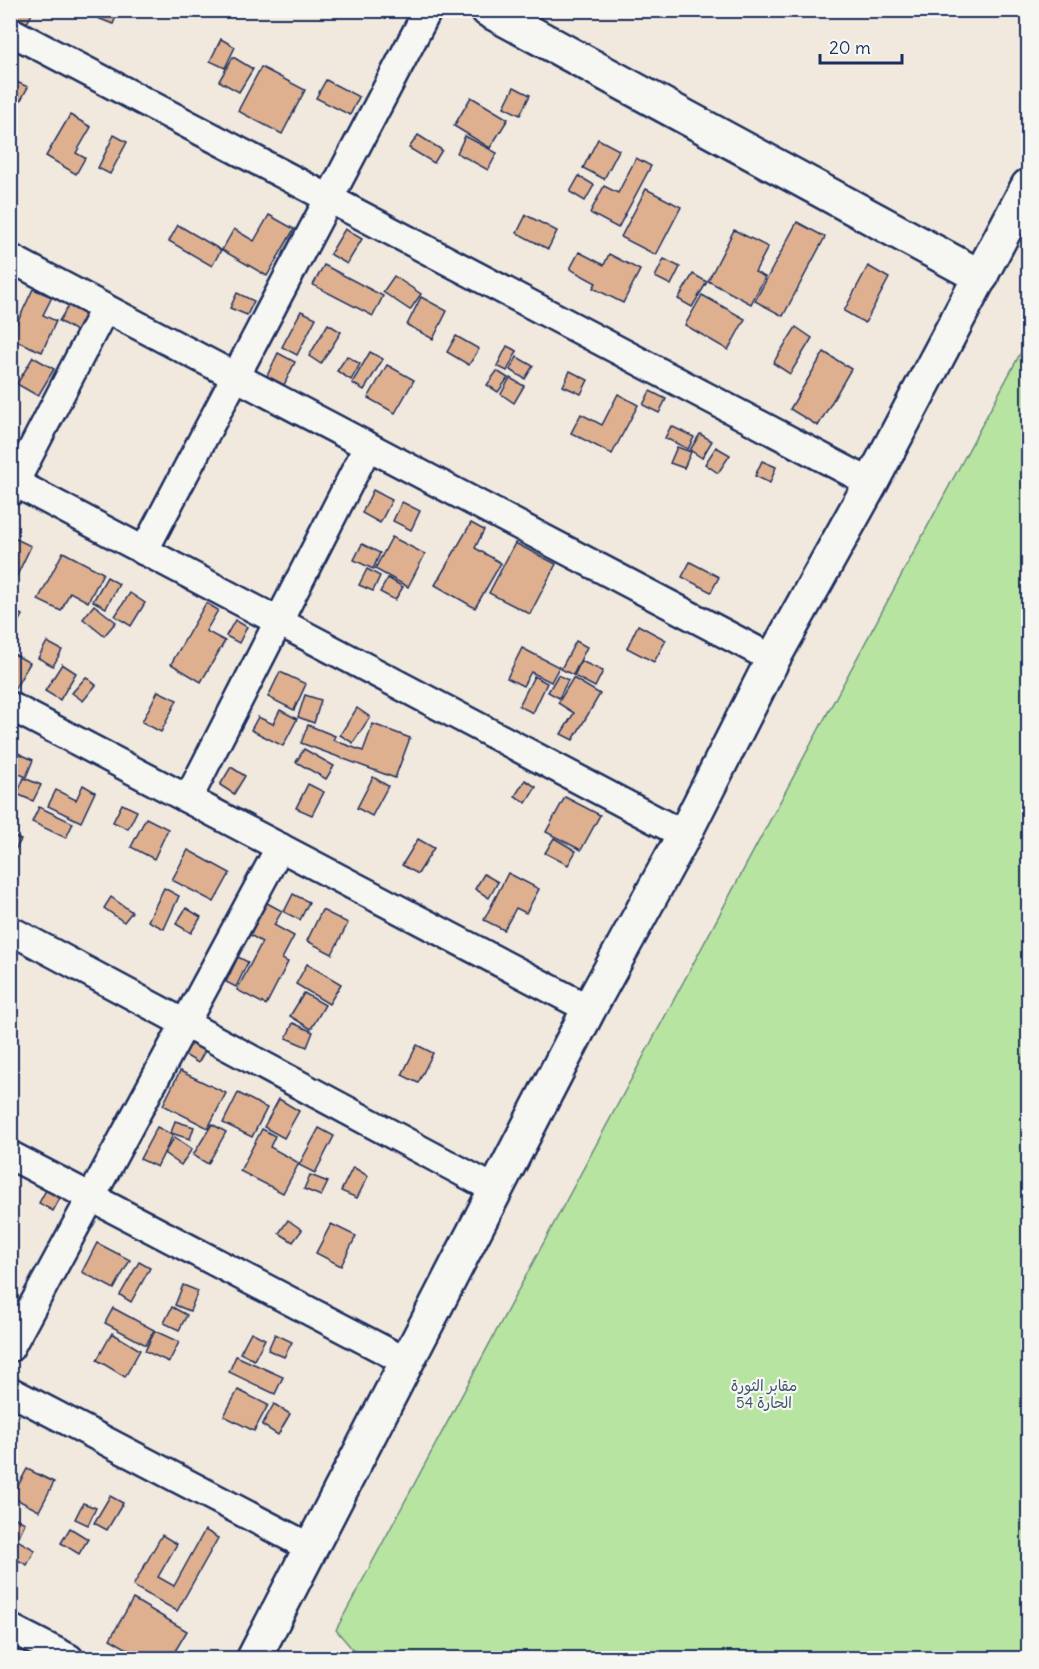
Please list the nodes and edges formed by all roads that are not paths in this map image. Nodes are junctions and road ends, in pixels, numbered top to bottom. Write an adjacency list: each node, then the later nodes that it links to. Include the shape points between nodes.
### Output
1 (428, 10): 5 (street)
2 (488, 10): 7 (main road)
3 (10, 31): 5 (street)
4 (1029, 186): 7 (main road)
5 (329, 198): 9 (street); 11 (street)
6 (10, 258): 8 (street)
7 (981, 277): 11 (main road)
8 (105, 308): 9 (street); 12 (street)
9 (235, 376): 10 (street); 13 (street)
10 (368, 446): 14 (street); 15 (street)
11 (872, 483): 15 (main road)
12 (12, 485): 13 (street)
13 (144, 551): 14 (street)
14 (278, 621): 17 (street); 18 (street)
15 (773, 659): 18 (main road)
16 (11, 706): 17 (street)
17 (188, 799): 19 (street)
18 (684, 835): 21 (main road)
19 (280, 847): 21 (street); 22 (street)
20 (10, 930): 22 (street)
21 (589, 1009): 24 (main road)
22 (183, 1022): 24 (street); 25 (street)
23 (10, 1155): 25 (street)
24 (496, 1190): 27 (main road)
25 (90, 1196): 26 (street); 27 (street)
26 (10, 1348)
27 (406, 1362): 29 (main road)
28 (10, 1391): 29 (street)
29 (311, 1548): 32 (main road)
30 (10, 1628): 31 (street)
31 (69, 1659)
32 (254, 1659)

